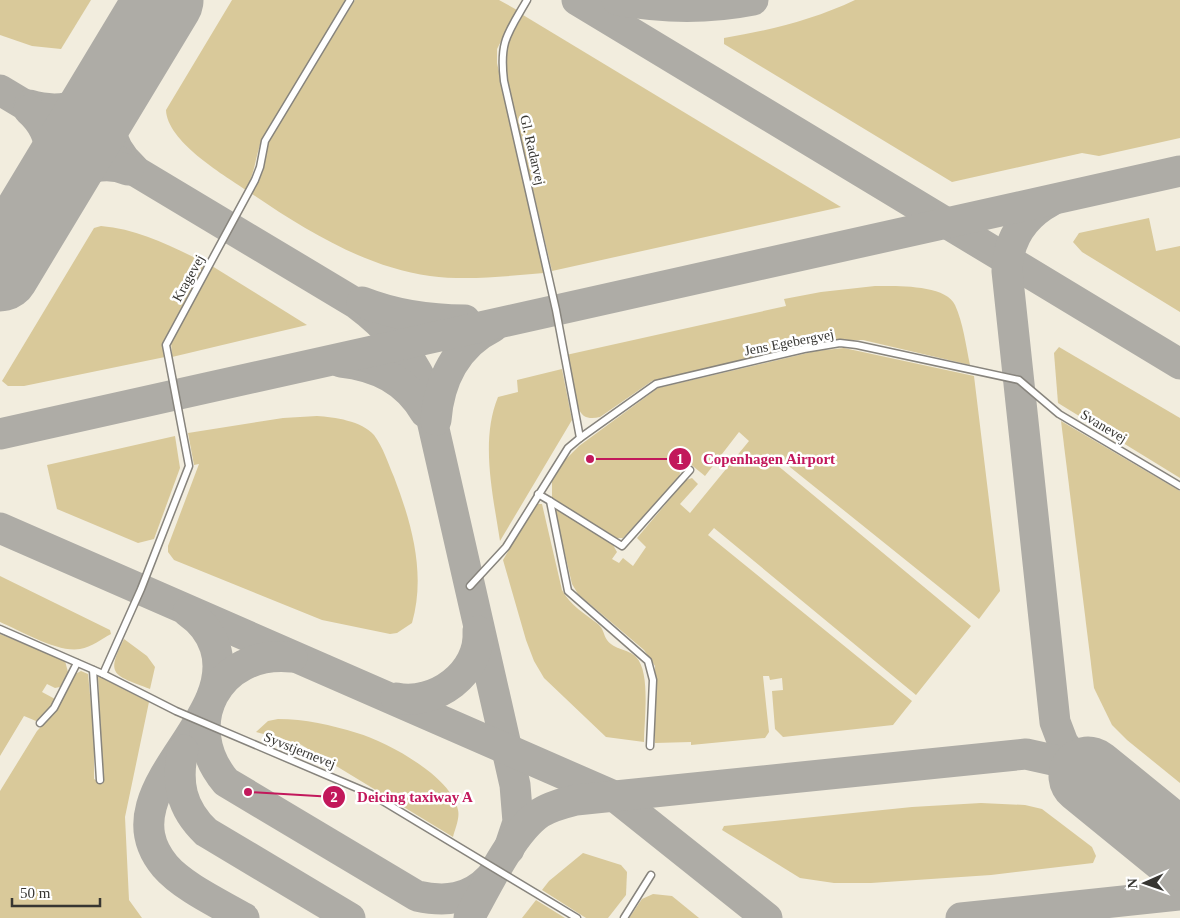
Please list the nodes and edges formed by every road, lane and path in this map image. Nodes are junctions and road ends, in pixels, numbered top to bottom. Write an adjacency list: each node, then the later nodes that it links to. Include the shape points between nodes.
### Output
1 (350, 0): 13 (lane, Kragevej, via 265,141 255,180 166,345 189,466 141,589)
2 (528, 0): 4 (lane, Gl. Radarvej, via 504,41 504,81 556,310)
3 (1019, 380): 4 (lane, Jens Egebergvej, via 857,345 822,346 656,384); 6 (lane, Svanevej, via 1059,414)
4 (580, 438): 7 (lane, Jens Egebergvej, via 568,448)
5 (690, 470): 8 (lane, via 622,546)
6 (1180, 486)
7 (538, 494): 8 (lane); 9 (lane, Jens Egebergvej, via 506,547)
8 (550, 501): 15 (lane, via 568,591 648,661 653,680)
9 (470, 586)
10 (0, 629): 11 (lane, Syvstjernevej)
11 (77, 663): 12 (lane, Syvstjernevej); 14 (lane, via 54,708)
12 (93, 670): 13 (lane, Syvstjernevej); 16 (lane)
13 (103, 674): 18 (lane, Syvstjernevej, via 176,711 370,794)
14 (40, 722)
15 (650, 746)
16 (100, 780)
17 (651, 875): 19 (lane)
18 (577, 918)
19 (624, 918)

